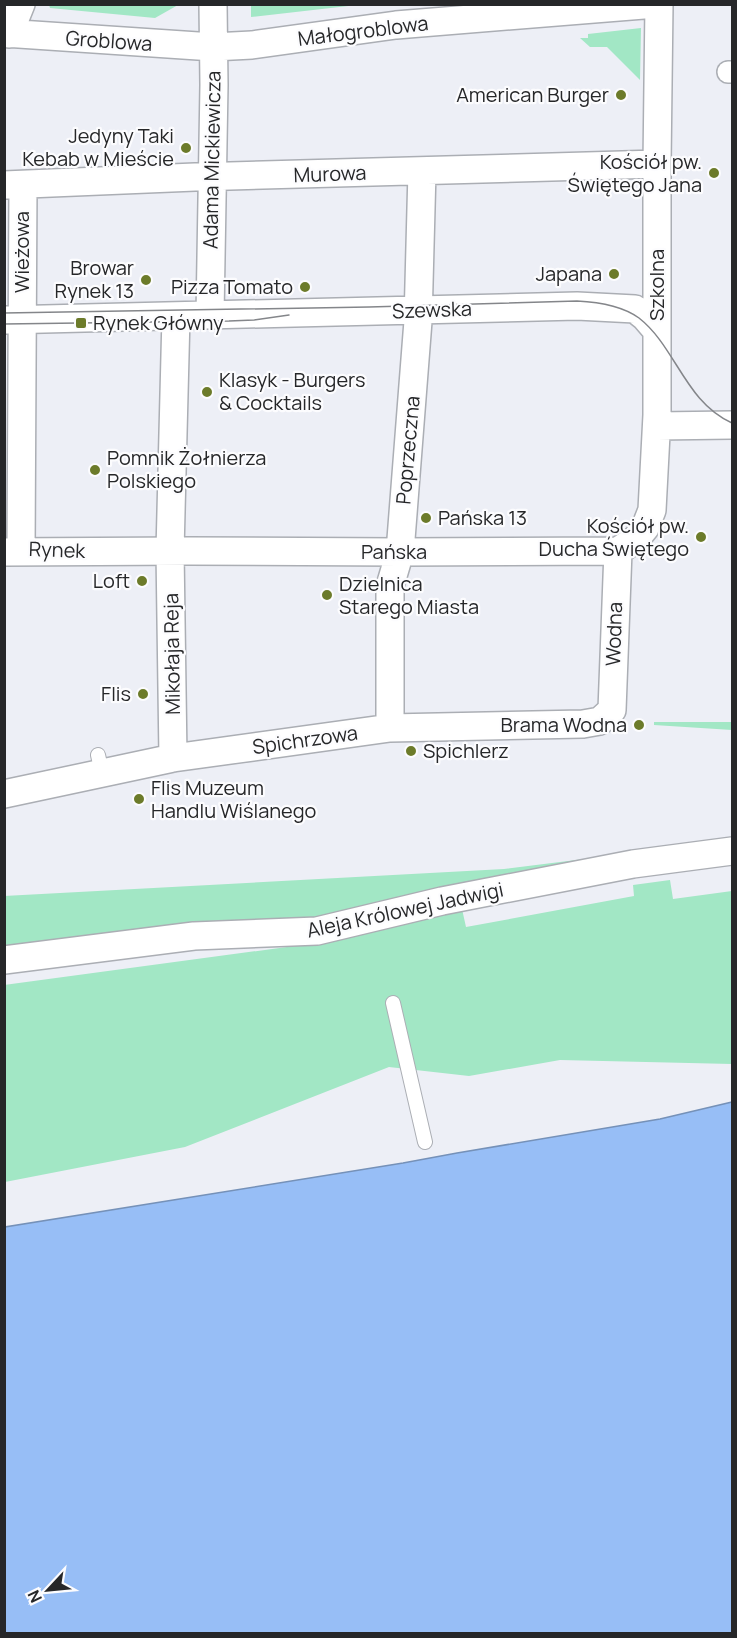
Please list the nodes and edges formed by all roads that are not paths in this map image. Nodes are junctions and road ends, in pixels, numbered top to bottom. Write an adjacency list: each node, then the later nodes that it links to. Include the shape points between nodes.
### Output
1 (21, 4): 5 (street)
2 (213, 4): 6 (street, Adama Mickiewicza)
3 (658, 4): 4 (street, Małogroblowa); 7 (street, Szkolna)
4 (392, 15): 6 (street, Małogroblowa, via 252,45)
5 (7, 34): 6 (street, Groblowa)
6 (213, 47): 9 (street, Adama Mickiewicza)
7 (657, 164): 8 (street, Murowa); 14 (street, Szkolna)
8 (422, 171): 9 (street, Murowa); 11 (street, Poprzeczna)
9 (212, 177): 10 (street, Murowa); 12 (street, Adama Mickiewicza)
10 (14, 185): 13 (street, Wieżowa)
11 (419, 311): 12 (street, Szewska); 14 (street, Szewska, via 616,307 635,309); 20 (street, Poprzeczna)
12 (195, 316): 13 (street); 17 (street)
13 (13, 319): 19 (street, Rynek)
14 (657, 331): 16 (street, Szkolna)
15 (732, 425): 16 (street)
16 (657, 426): 18 (street, Szkolna, via 652,510 636,539)
17 (170, 551): 19 (street, Rynek); 20 (street, Pańska); 23 (street, Mikołaja Reja)
18 (618, 551): 20 (street, Pańska); 21 (street, Wodna, via 612,710)
19 (13, 552)
20 (400, 552): 22 (street, Poprzeczna, via 390,586)
21 (607, 716): 22 (street, Spichrzowa, via 583,724)
22 (390, 728): 23 (street, Spichrzowa)
23 (173, 758): 24 (street, Spichrzowa, via 100,764)
24 (4, 794)
25 (732, 850): 26 (street, Aleja Królowej Jadwigi, via 633,864 453,899 317,931 194,936)
26 (4, 960)
27 (393, 1003): 28 (lane)
28 (425, 1142)

